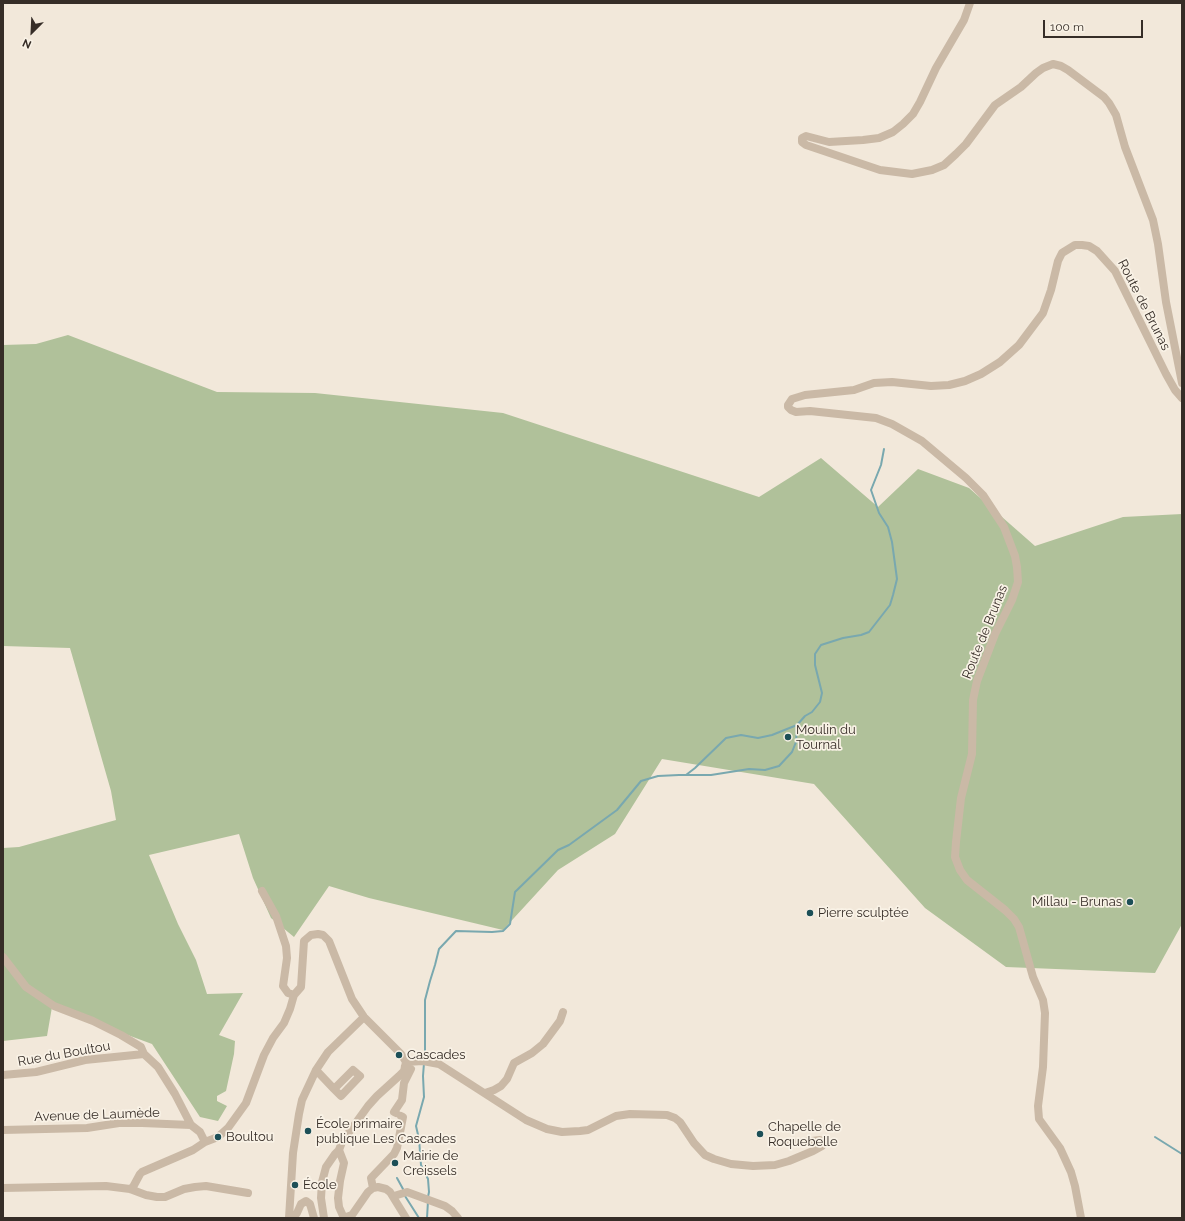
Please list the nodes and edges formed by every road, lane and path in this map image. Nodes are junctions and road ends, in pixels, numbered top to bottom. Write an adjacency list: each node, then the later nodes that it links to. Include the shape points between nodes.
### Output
1 (970, 3): 2 (street, Route de Brunas, via 964,20 920,102 903,124 892,132 874,138 829,142 806,136 802,138 802,142 880,170 912,174 932,170 956,154 995,105 1036,73 1053,64 1068,70 1104,97 1116,115 1125,147 1153,220)
2 (1182, 383)
3 (1182, 398): 31 (street, Route de Brunas, via 1166,374 1115,271 1098,251 1082,244 1062,253 1043,313 1019,345 1010,355 981,374 949,385 874,383 854,390 805,395 792,399 788,404 788,408 796,412 810,411 876,418 922,441 983,495 1004,527 1015,556 1018,582 976,682 972,754 960,798 955,857 967,880 1005,910 1019,927 1046,1013 1039,1119 1060,1148 1071,1172)
4 (262, 891): 6 (street, via 276,916 286,946 283,986 288,993)
5 (3, 957): 9 (street, via 26,987 54,1006 121,1035 141,1047)
6 (294, 995): 8 (street, via 302,984 304,941 311,936 322,935 329,941 352,999); 17 (street, via 288,1016 264,1055 246,1103 228,1128 218,1137)
7 (563, 1012): 14 (street, via 560,1022 543,1044 514,1063 501,1086)
8 (363, 1018): 10 (street, via 398,1051); 11 (street, via 328,1052)
9 (144, 1054): 12 (street, Rue du Boultou, via 85,1060 36,1072); 15 (street, via 158,1067)
10 (406, 1064): 14 (street, via 425,1061 439,1064); 19 (street, via 400,1076 368,1106); 21 (street, via 411,1069 404,1083 402,1100 394,1112 403,1117 397,1148 371,1178)
11 (316, 1070): 13 (street); 25 (street, via 302,1100 299,1114)
12 (3, 1075)
13 (334, 1089)
14 (485, 1093): 18 (street, via 537,1126 562,1132 588,1130 616,1116 667,1115 680,1122 705,1155 731,1164 753,1166 789,1162 822,1146 824,1142)
15 (191, 1125): 16 (street, Avenue de Laumède, via 126,1123 87,1128); 17 (street, via 200,1132)
16 (3, 1130)
17 (205, 1142): 22 (street, via 193,1150 142,1172)
18 (790, 1142)
19 (339, 1150): 21 (street, via 344,1163 338,1198 343,1216 352,1215); 28 (street, via 326,1167 322,1182)
20 (3, 1188): 22 (street, via 106,1186)
21 (373, 1188): 24 (street, via 386,1189)
22 (130, 1189): 23 (street, via 146,1196 158,1197 206,1186)
23 (248, 1193)
24 (394, 1196): 29 (street); 30 (street, via 407,1192 445,1206)
25 (288, 1218)
26 (293, 1218): 27 (street, via 301,1204 306,1201 310,1204)
27 (314, 1218)
28 (324, 1218)
29 (406, 1218)
30 (458, 1218)
31 (1081, 1218)

